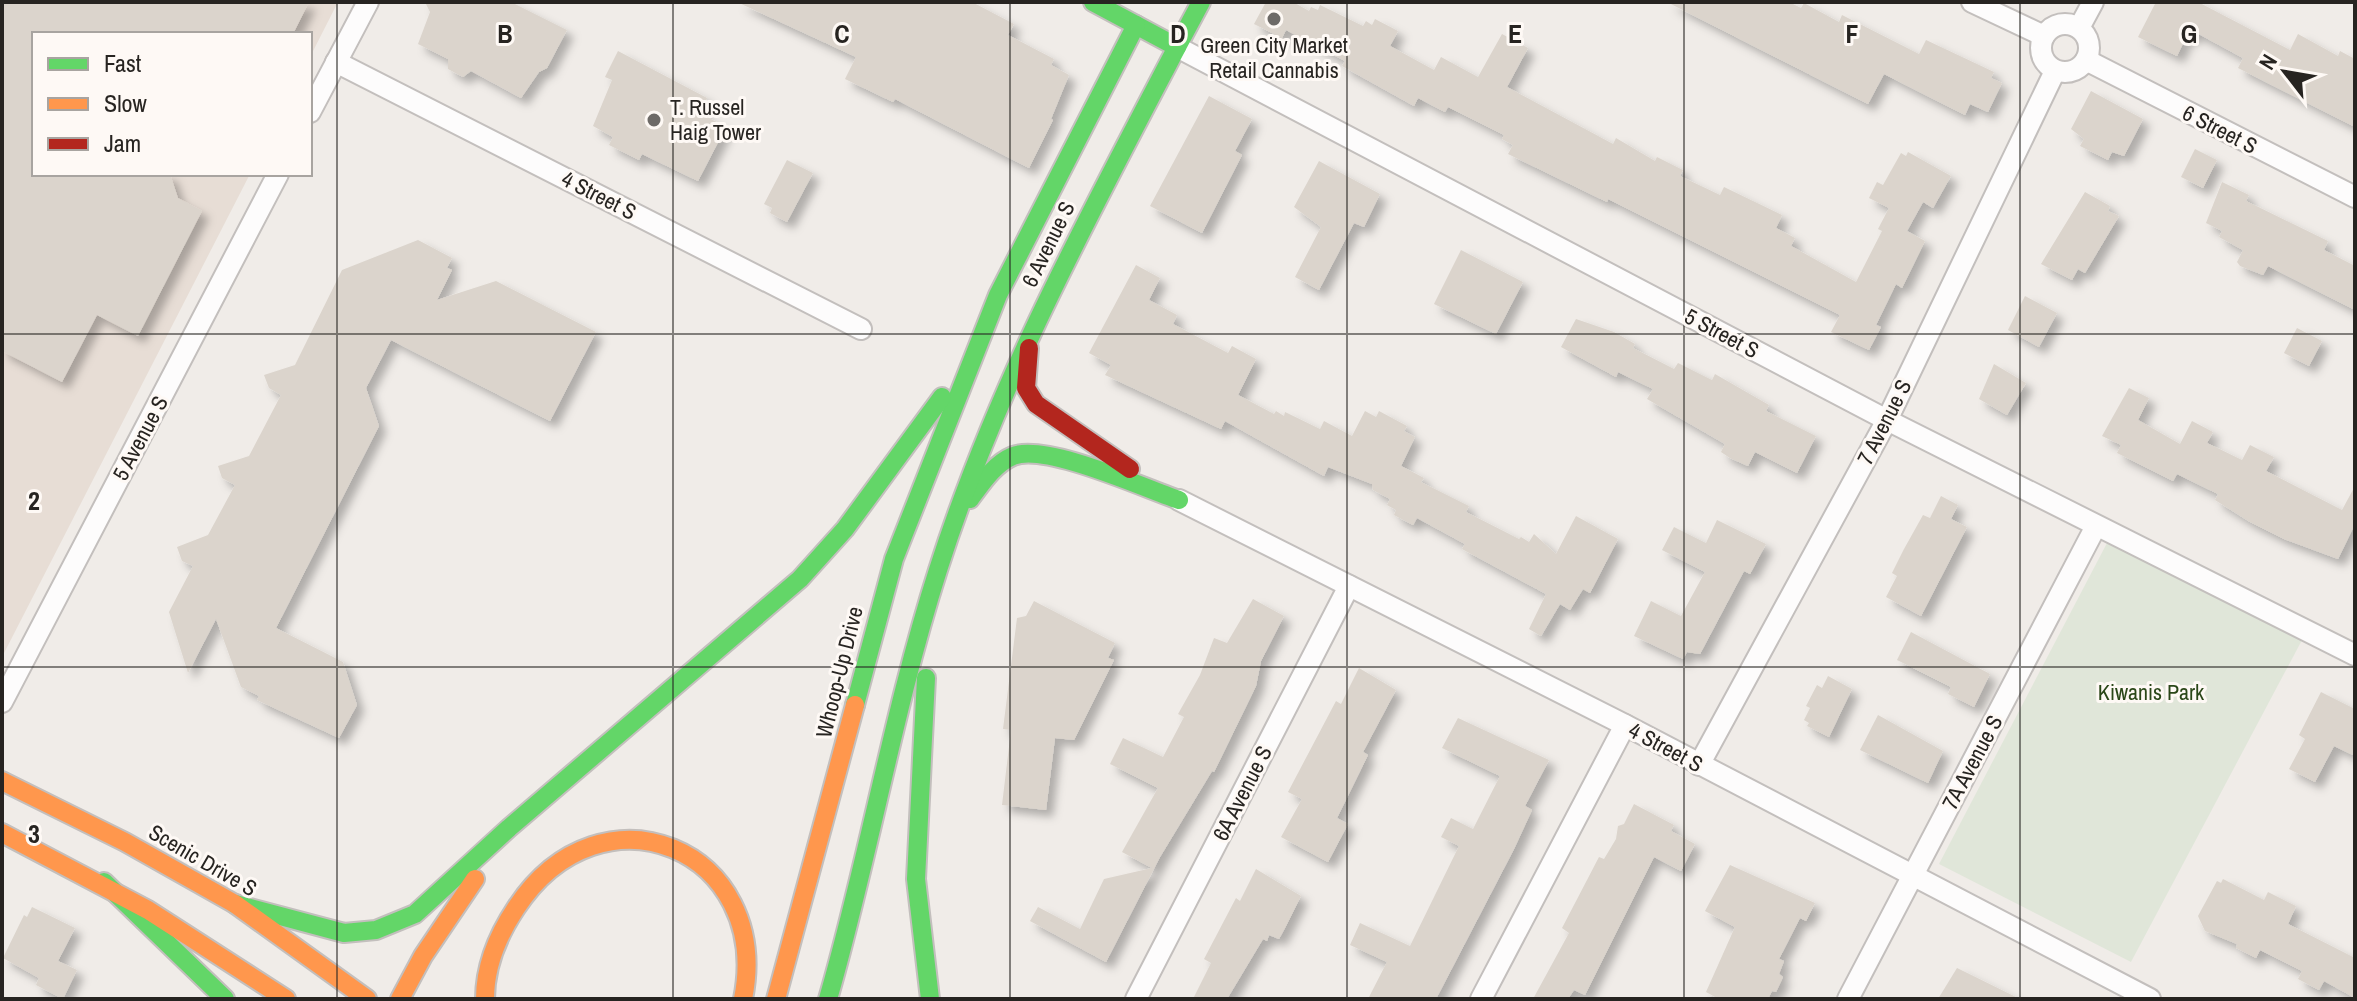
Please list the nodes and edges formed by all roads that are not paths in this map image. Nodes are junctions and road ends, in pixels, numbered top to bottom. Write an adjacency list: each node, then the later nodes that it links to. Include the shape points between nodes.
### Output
1 (368, 2): 11 (street)
2 (1093, 2): 6 (main road, 5 Street S)
3 (1201, 2): 9 (main road, 6 Avenue S)
4 (1972, 2): 8 (street)
5 (2093, 2): 7 (street)
6 (1139, 19): 9 (main road, 5 Street S); 18 (main road, 6 Avenue S)
7 (2079, 28): 8 (street, via 2064,24); 10 (street, via 2089,41)
8 (2044, 36): 12 (street, via 2041,52)
9 (1177, 47): 17 (main road, 6 Avenue S); 19 (street, 5 Street S)
10 (2086, 60): 12 (street, via 2071,73); 15 (street, 6 Street S)
11 (336, 62): 13 (street); 16 (street, 4 Street S)
12 (2055, 71): 19 (street, 7 Avenue S)
13 (312, 108)
14 (277, 176): 26 (street, 5 Avenue S)
15 (2355, 197)
16 (861, 329)
17 (1030, 335): 20 (main road, via 1026,388 1036,404); 21 (main road, 6 Avenue S)
18 (968, 364): 30 (main road, via 845,529 800,579); 41 (main road, Whoop-Up Drive, via 894,559)
19 (1887, 420): 22 (street, 5 Street S); 28 (street, 7 Avenue S)
20 (1179, 500): 21 (main road, via 1067,462 1018,454 992,470); 23 (street, 4 Street S)
21 (957, 516): 24 (main road)
22 (2096, 526): 25 (street, 5 Street S); 32 (street, 7A Avenue S)
23 (1349, 586): 27 (street, 4 Street S); 44 (street, 6A Avenue S)
24 (932, 592): 42 (main road); 43 (main road, via 914,843)
25 (2355, 655)
26 (2, 702)
27 (1625, 725): 28 (street, 4 Street S); 45 (street)
28 (1699, 765): 32 (street, 4 Street S)
29 (2, 781): 34 (main road, Scenic Drive S)
30 (509, 828): 34 (main road, via 415,914 376,930 344,933); 38 (main road)
31 (2, 833): 33 (main road)
32 (1911, 877): 46 (street, 7A Avenue S); 47 (street, 4 Street S)
33 (104, 882): 35 (main road); 36 (main road)
34 (235, 904): 37 (main road, Scenic Drive S)
35 (225, 999)
36 (286, 999)
37 (367, 999)
38 (400, 999)
39 (485, 999): 40 (main road, via 498,938 516,903 545,869 577,849 620,836 688,853 710,871 741,925 749,963)
40 (743, 999)
41 (776, 999)
42 (828, 999)
43 (930, 999)
44 (1136, 999)
45 (1481, 999)
46 (1848, 999)
47 (2150, 999)

